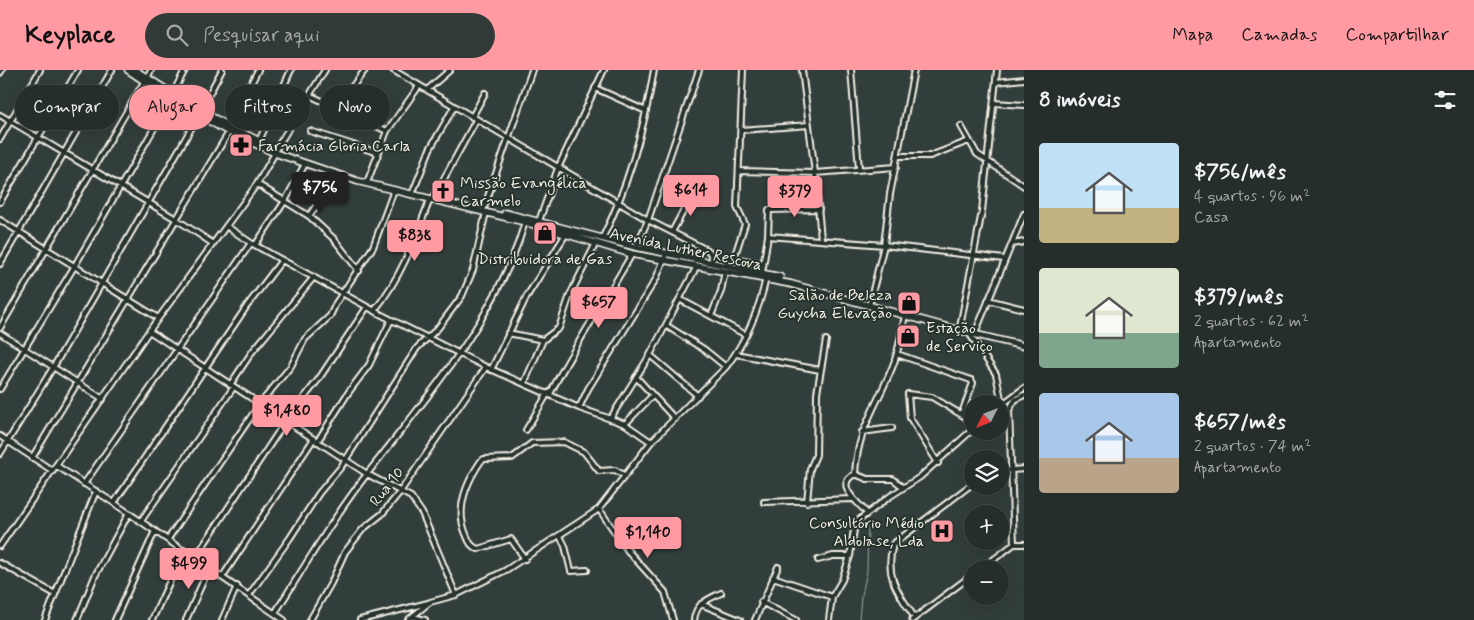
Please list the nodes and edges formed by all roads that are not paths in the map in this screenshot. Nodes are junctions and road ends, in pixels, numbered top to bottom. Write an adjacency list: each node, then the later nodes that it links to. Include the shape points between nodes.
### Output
1 (40, 70): 44 (street)
2 (78, 70): 56 (street)
3 (112, 70): 62 (street)
4 (128, 70): 24 (main road, Avenida Luther Rescova)
5 (135, 70): 24 (main road, Avenida Luther Rescova)
6 (151, 70): 24 (street)
7 (185, 70): 28 (street)
8 (222, 70): 29 (street)
9 (258, 70): 30 (street)
10 (290, 70): 59 (street)
11 (325, 70): 35 (street)
12 (365, 70): 31 (street)
13 (393, 70): 32 (street)
14 (450, 70): 34 (street)
15 (532, 70): 57 (street)
16 (604, 70): 33 (street)
17 (654, 70): 41 (street)
18 (699, 70): 92 (street)
19 (743, 70): 53 (street)
20 (802, 70): 45 (street)
21 (852, 70): 69 (street)
22 (914, 70): 64 (street)
23 (996, 70): 26 (street)
24 (145, 80): 27 (main road, Avenida Luther Rescova); 70 (street)
25 (1024, 80): 26 (street)
26 (996, 82): 38 (street)
27 (153, 85)
28 (177, 85)
29 (214, 85)
30 (251, 85)
31 (354, 85)
32 (419, 86): 34 (street); 55 (street)
33 (595, 88): 41 (street); 68 (street)
34 (427, 90): 40 (street)
35 (310, 93)
36 (485, 93): 43 (street)
37 (310, 95): 55 (street)
38 (994, 103): 39 (street); 65 (street)
39 (1024, 105)
40 (454, 107): 43 (street); 79 (street, via 430,150)
41 (646, 111): 85 (street)
42 (0, 115): 44 (street)
43 (474, 119): 57 (street); 81 (street)
44 (10, 122): 56 (street); 58 (street)
45 (809, 125): 53 (street); 72 (street)
46 (961, 126): 60 (street)
47 (152, 130): 77 (street)
48 (189, 130): 84 (street)
49 (228, 130): 90 (street)
50 (231, 130): 59 (main road, Avenida Luther Rescova)
51 (231, 130): 61 (main road, Avenida Luther Rescova)
52 (288, 130): 61 (street)
53 (741, 130): 71 (street)
54 (310, 131): 63 (street)
55 (387, 131): 63 (street)
56 (38, 137): 62 (street); 83 (street)
57 (510, 138): 68 (street); 87 (street)
58 (0, 139)
59 (258, 141): 61 (main road, Avenida Luther Rescova)
60 (969, 142): 64 (street, via 930,156); 65 (street)
61 (275, 151): 66 (main road, Avenida Luther Rescova); 74 (main road, Avenida Luther Rescova); 75 (street)
62 (65, 153): 70 (street); 96 (street)
63 (378, 153): 74 (street)
64 (898, 156): 67 (street)
65 (988, 163): 76 (street); 112 (street)
66 (305, 164): 73 (main road, Avenida Luther Rescova); 82 (street)
67 (896, 167): 69 (street); 107 (street)
68 (558, 168): 85 (street); 94 (street)
69 (860, 169): 72 (street)
70 (91, 170): 77 (street); 109 (street)
71 (740, 171): 72 (street); 113 (street, via 737,207 744,224)
72 (815, 172): 86 (street)
73 (338, 175): 78 (main road, Avenida Luther Rescova); 89 (street)
74 (368, 180): 79 (main road, Avenida Luther Rescova)
75 (257, 184): 82 (street); 95 (street)
76 (1024, 186)
77 (119, 187): 84 (street); 120 (street)
78 (394, 190): 81 (main road, Avenida Luther Rescova); 122 (street, via 382,227)
79 (413, 192): 81 (main road, Avenida Luther Rescova)
80 (693, 193): 97 (street)
81 (432, 198): 87 (main road, Avenida Luther Rescova); 134 (street, via 402,268)
82 (285, 201): 89 (street); 104 (street)
83 (0, 202)
84 (147, 204): 90 (street); 126 (street)
85 (619, 204): 92 (street); 100 (street)
86 (819, 209): 99 (street, via 769,210); 101 (street)
87 (485, 210): 93 (main road, Avenida Luther Rescova); 94 (main road, Avenida Luther Rescova); 147 (street, via 467,286)
88 (1024, 214): 106 (street)
89 (310, 216): 122 (street, via 334,239)
90 (176, 219): 103 (street); 128 (street)
91 (0, 220): 96 (street)
92 (648, 220): 97 (street); 108 (street)
93 (525, 222): 98 (main road, Avenida Luther Rescova); 153 (street, via 503,278)
94 (539, 222): 100 (main road, Avenida Luther Rescova)
95 (226, 226): 103 (street); 104 (street)
96 (19, 232): 109 (street); 118 (street)
97 (672, 232): 117 (street, via 709,251)
98 (566, 233): 105 (main road, Avenida Luther Rescova); 145 (street)
99 (768, 236): 101 (street); 119 (street)
100 (602, 239): 108 (main road, Avenida Luther Rescova)
101 (821, 239): 107 (street)
102 (1024, 242): 106 (street)
103 (212, 243): 137 (street)
104 (254, 243): 115 (street); 152 (street)
105 (596, 243): 110 (main road, Avenida Luther Rescova); 148 (street, via 558,328)
106 (1012, 244): 114 (street)
107 (884, 245): 112 (street); 131 (street)
108 (636, 247): 111 (main road, Avenida Luther Rescova)
109 (46, 248): 120 (street); 141 (street)
110 (632, 254): 116 (main road, Avenida Luther Rescova); 169 (street)
111 (666, 254): 116 (street); 117 (main road, Avenida Luther Rescova)
112 (972, 257): 114 (street); 140 (street)
113 (734, 258): 117 (street); 119 (street)
114 (1004, 259): 130 (street)
115 (282, 260): 125 (street); 160 (street)
116 (664, 260): 121 (main road, Avenida Luther Rescova); 177 (street, via 656,279)
117 (712, 260): 124 (main road, Avenida Luther Rescova)
118 (0, 264)
119 (763, 264): 124 (street)
120 (74, 266): 126 (street); 151 (street)
121 (697, 266): 123 (main road, Avenida Luther Rescova); 129 (street)
122 (359, 271): 127 (street)
123 (725, 271): 124 (main road, Avenida Luther Rescova); 135 (street)
124 (764, 276): 131 (main road, Avenida Luther Rescova); 136 (main road, Avenida Luther Rescova); 146 (street, via 759,305)
125 (314, 277): 127 (street); 166 (street, via 252,352)
126 (101, 282): 128 (street); 157 (street)
127 (342, 294): 132 (street); 176 (street, via 328,319 304,339 291,366)
128 (128, 300): 137 (street); 164 (street)
129 (681, 300): 135 (street); 139 (street)
130 (988, 300): 133 (street); 143 (street)
131 (870, 302): 140 (main road, Avenida Luther Rescova)
132 (367, 308): 134 (street); 181 (street)
133 (1024, 309)
134 (374, 311): 138 (street)
135 (711, 316): 146 (street)
136 (905, 316): 143 (main road, Avenida Luther Rescova); 156 (street)
137 (158, 318): 142 (street)
138 (391, 320): 147 (street); 189 (street, via 369,365)
139 (667, 326): 154 (street); 159 (street)
140 (960, 327): 143 (main road, Avenida Luther Rescova)
141 (0, 328)
142 (149, 331): 152 (street); 174 (street)
143 (972, 332): 150 (main road, Avenida Luther Rescova); 172 (street, via 996,374)
144 (0, 333): 151 (street)
145 (508, 333): 148 (street); 161 (street)
146 (746, 335): 155 (street)
147 (428, 338): 153 (street); 193 (street, via 417,348)
148 (543, 340): 165 (street)
149 (826, 340): 162 (street)
150 (1024, 344)
151 (25, 348): 157 (street); 168 (street)
152 (176, 351): 160 (street); 203 (street)
153 (458, 354): 158 (street); 200 (street)
154 (650, 354): 163 (street); 173 (street)
155 (736, 354): 159 (street); 162 (street)
156 (897, 354): 178 (street, via 971,380 973,383); 185 (street)
157 (54, 366): 164 (street); 188 (street)
158 (486, 367): 161 (street); 207 (street, Rua 10)
159 (726, 367): 173 (street)
160 (205, 370): 166 (street); 211 (street)
161 (491, 370): 165 (street)
162 (820, 370): 210 (street, via 816,455 810,469)
163 (636, 377): 171 (street); 179 (street)
164 (79, 382): 174 (street); 192 (street)
165 (524, 384): 169 (street)
166 (231, 387): 176 (street); 215 (street)
167 (1024, 388): 175 (street)
168 (0, 389)
169 (549, 394): 177 (street); 184 (street)
170 (1024, 394): 196 (street, via 1009,410)
171 (652, 395): 180 (street); 182 (street)
172 (999, 395)
173 (698, 396): 180 (street)
174 (102, 399): 195 (street)
175 (1009, 399)
176 (259, 405): 181 (street); 218 (street)
177 (579, 408): 179 (street)
178 (962, 413): 194 (street, via 932,397 908,394 910,418)
179 (610, 419): 182 (street)
180 (675, 419): 190 (street)
181 (286, 422): 189 (street); 224 (street)
182 (626, 424): 190 (street)
183 (892, 428): 185 (street)
184 (526, 430)
185 (862, 432): 201 (street)
186 (0, 436): 188 (street)
187 (964, 438): 194 (street)
188 (8, 441): 191 (street); 192 (street)
189 (315, 441): 193 (street); 232 (street)
190 (651, 442): 202 (street)
191 (0, 454)
192 (32, 458): 199 (street)
193 (345, 460): 200 (street); 238 (street)
194 (938, 462): 204 (street)
195 (57, 466): 199 (street); 203 (street)
196 (1012, 469): 197 (street); 198 (street); 219 (street)
197 (1024, 469)
198 (1009, 470)
199 (53, 471): 221 (street)
200 (367, 474): 207 (street); 244 (street)
201 (855, 474): 204 (street, via 867,479 893,479); 208 (street, via 847,484)
202 (624, 475): 212 (street); 225 (street, via 615,470 599,471 584,452 564,442 532,443 512,458 481,461 463,496 461,516 470,543 478,548 511,539)
203 (84, 484): 206 (street)
204 (903, 487): 214 (street)
205 (964, 490): 246 (street, via 893,544 892,583)
206 (96, 491): 211 (street); 237 (street)
207 (400, 492): 239 (street, via 411,497 422,513); 254 (street, Rua 10, via 382,514 363,528 345,552)
208 (852, 499): 210 (street); 214 (street)
209 (764, 502): 210 (street)
210 (808, 502)
211 (114, 503): 213 (street)
212 (599, 509): 217 (street); 257 (street, via 628,551 665,592)
213 (129, 513): 215 (street); 248 (street)
214 (867, 513): 223 (street, via 854,528)
215 (141, 521): 216 (street)
216 (155, 531): 218 (street); 249 (street)
217 (560, 536): 225 (street); 231 (street, via 571,571)
218 (168, 540): 222 (street)
219 (1014, 544): 220 (street); 227 (street)
220 (1024, 544)
221 (0, 545)
222 (184, 550): 224 (street); 250 (street)
223 (850, 556): 226 (street); 240 (street)
224 (195, 558): 230 (street)
225 (526, 559): 239 (street)
226 (818, 560)
227 (993, 560)
228 (0, 564): 237 (street)
229 (778, 567): 233 (street)
230 (209, 568): 232 (street); 251 (street)
231 (587, 570)
232 (223, 576): 235 (street)
233 (773, 577): 240 (street); 242 (street)
234 (964, 581): 246 (street)
235 (237, 586): 238 (street); 252 (street)
236 (721, 593): 243 (street)
237 (55, 594): 247 (street)
238 (248, 594): 244 (street)
239 (456, 595): 241 (street)
240 (832, 597): 262 (street)
241 (430, 602): 245 (street); 255 (street)
242 (761, 602): 260 (street); 261 (street)
243 (701, 604): 258 (street); 259 (street)
244 (275, 613): 253 (street)
245 (410, 618): 256 (street)
246 (913, 619)
247 (45, 620)
248 (77, 620)
249 (115, 620)
250 (152, 620)
251 (186, 620)
252 (222, 620)
253 (284, 620)
254 (310, 620)
255 (360, 620)
256 (425, 620)
257 (673, 620)
258 (694, 620)
259 (740, 620)
260 (755, 620)
261 (796, 620)
262 (829, 620)

